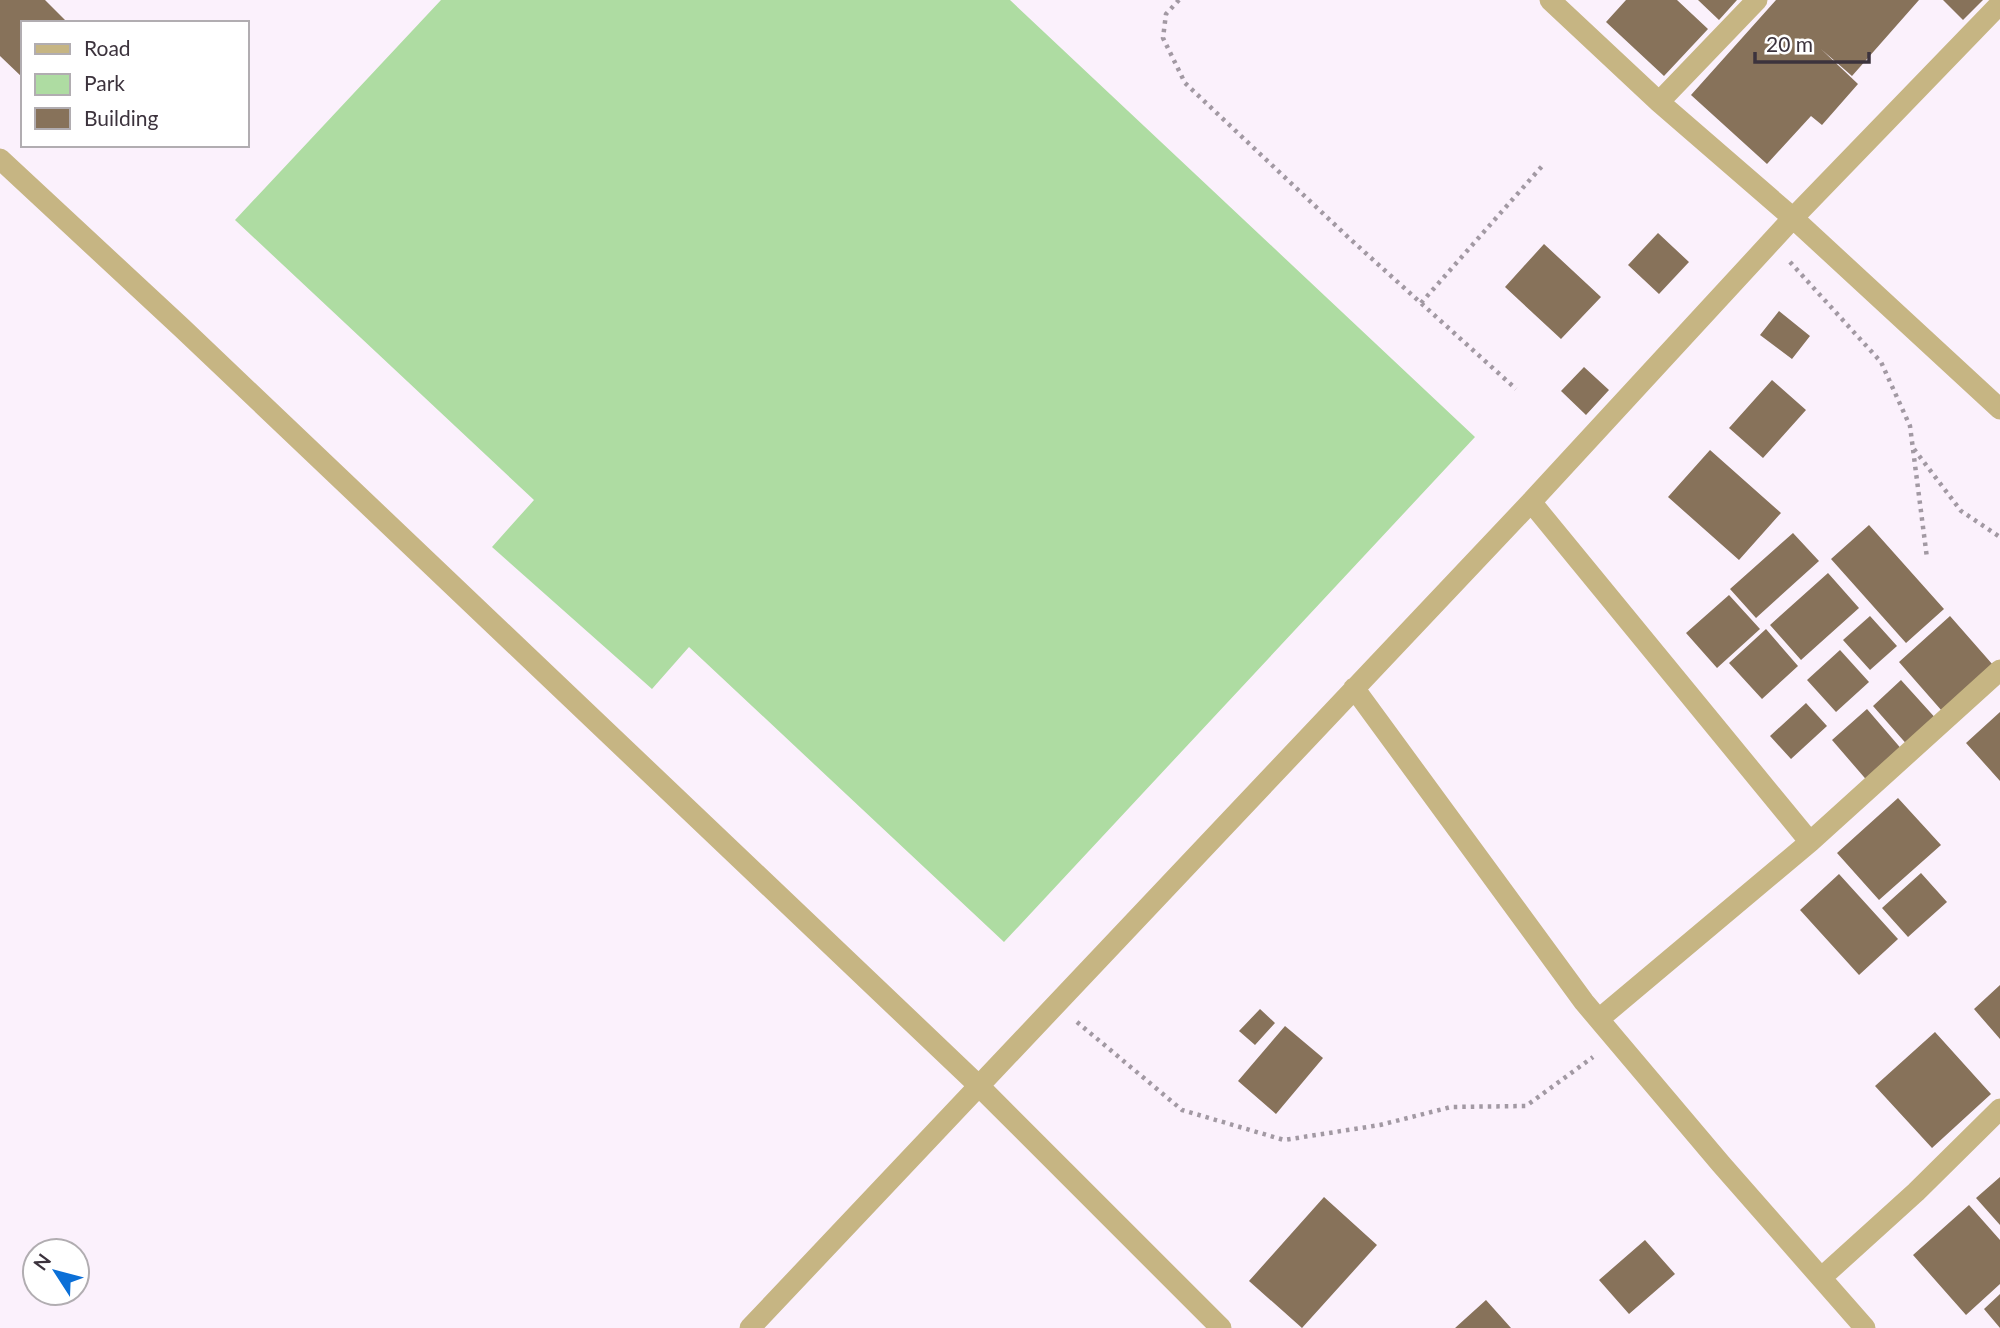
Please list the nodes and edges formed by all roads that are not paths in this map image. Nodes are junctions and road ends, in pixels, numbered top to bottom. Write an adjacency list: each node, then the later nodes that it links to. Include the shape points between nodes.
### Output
1 (1550, 0): 4 (street)
2 (1757, 0): 4 (street)
3 (2000, 4): 6 (street)
4 (1660, 102): 6 (street)
5 (0, 159): 13 (street)
6 (1793, 218): 7 (street); 8 (street)
7 (2000, 409)
8 (1531, 502): 10 (street); 11 (street)
9 (2000, 670): 11 (street)
10 (1354, 688): 12 (street); 13 (street)
11 (1810, 842): 12 (street)
12 (1599, 1019): 15 (street)
13 (978, 1085): 16 (street); 17 (street)
14 (2000, 1109): 15 (street)
15 (1821, 1278): 18 (street)
16 (750, 1328)
17 (1221, 1328)
18 (1865, 1328)

